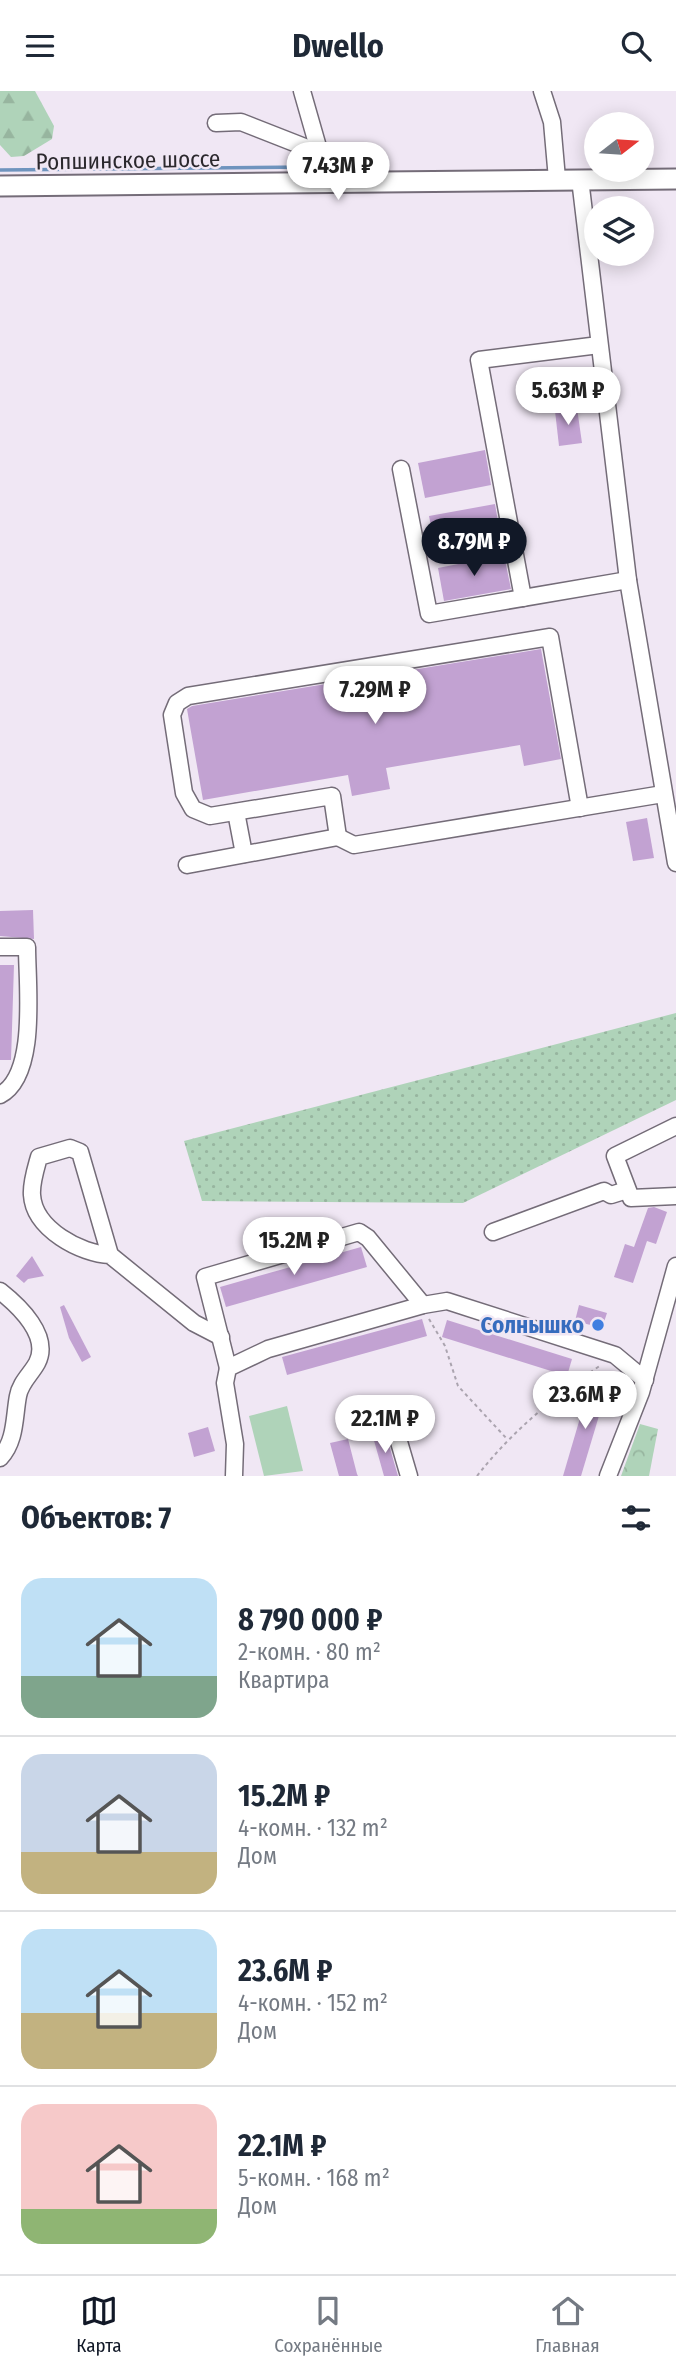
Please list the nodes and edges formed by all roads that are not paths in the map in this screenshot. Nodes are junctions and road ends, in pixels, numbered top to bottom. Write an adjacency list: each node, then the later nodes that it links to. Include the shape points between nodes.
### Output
1 (302, 91): 4 (street)
2 (542, 91): 5 (street, via 552,122)
3 (216, 123): 4 (street, via 241,122)
4 (320, 153): 8 (street)
5 (557, 179): 6 (main road, Ропшинское шоссе); 8 (main road, Ропшинское шоссе)
6 (580, 179): 7 (main road, Ропшинское шоссе); 10 (street)
7 (676, 179)
8 (328, 182): 9 (main road, Ропшинское шоссе)
9 (0, 185)
10 (599, 345): 12 (street); 13 (street, via 480,360)
11 (401, 469): 13 (street, via 429,614)
12 (628, 580): 13 (street); 14 (street)
13 (523, 598)
14 (663, 794): 15 (street); 19 (street)
15 (580, 808): 16 (street, via 550,637 182,698 172,715 188,802 210,816); 17 (street, via 354,845)
16 (236, 812): 17 (street, via 331,796); 18 (street)
17 (338, 837): 18 (street)
18 (244, 854): 20 (street)
19 (676, 863)
20 (187, 865)
21 (0, 947): 22 (street, via 27,947 25,1057 11,1087)
22 (0, 1095)
23 (676, 1126): 24 (street, via 615,1156)
24 (627, 1191): 25 (street, via 631,1198); 26 (street, via 611,1195 604,1191)
25 (676, 1196)
26 (492, 1232)
27 (110, 1255): 27 (street, via 80,1153 70,1148 39,1157 32,1196 37,1210 79,1250); 31 (street, via 194,1323)
28 (676, 1266): 33 (street)
29 (0, 1291): 34 (street, via 19,1306 40,1346 36,1365 19,1391)
30 (426, 1311): 31 (street, via 359,1232 205,1277); 32 (street, via 268,1349); 33 (street, via 447,1301 615,1355)
31 (221, 1338): 32 (street)
32 (228, 1369): 37 (street, via 225,1383 234,1444)
33 (645, 1380): 39 (street)
34 (7, 1426): 36 (street, via 10,1443)
35 (397, 1435): 38 (street)
36 (0, 1458)
37 (230, 1475)
38 (409, 1476)
39 (608, 1476)

